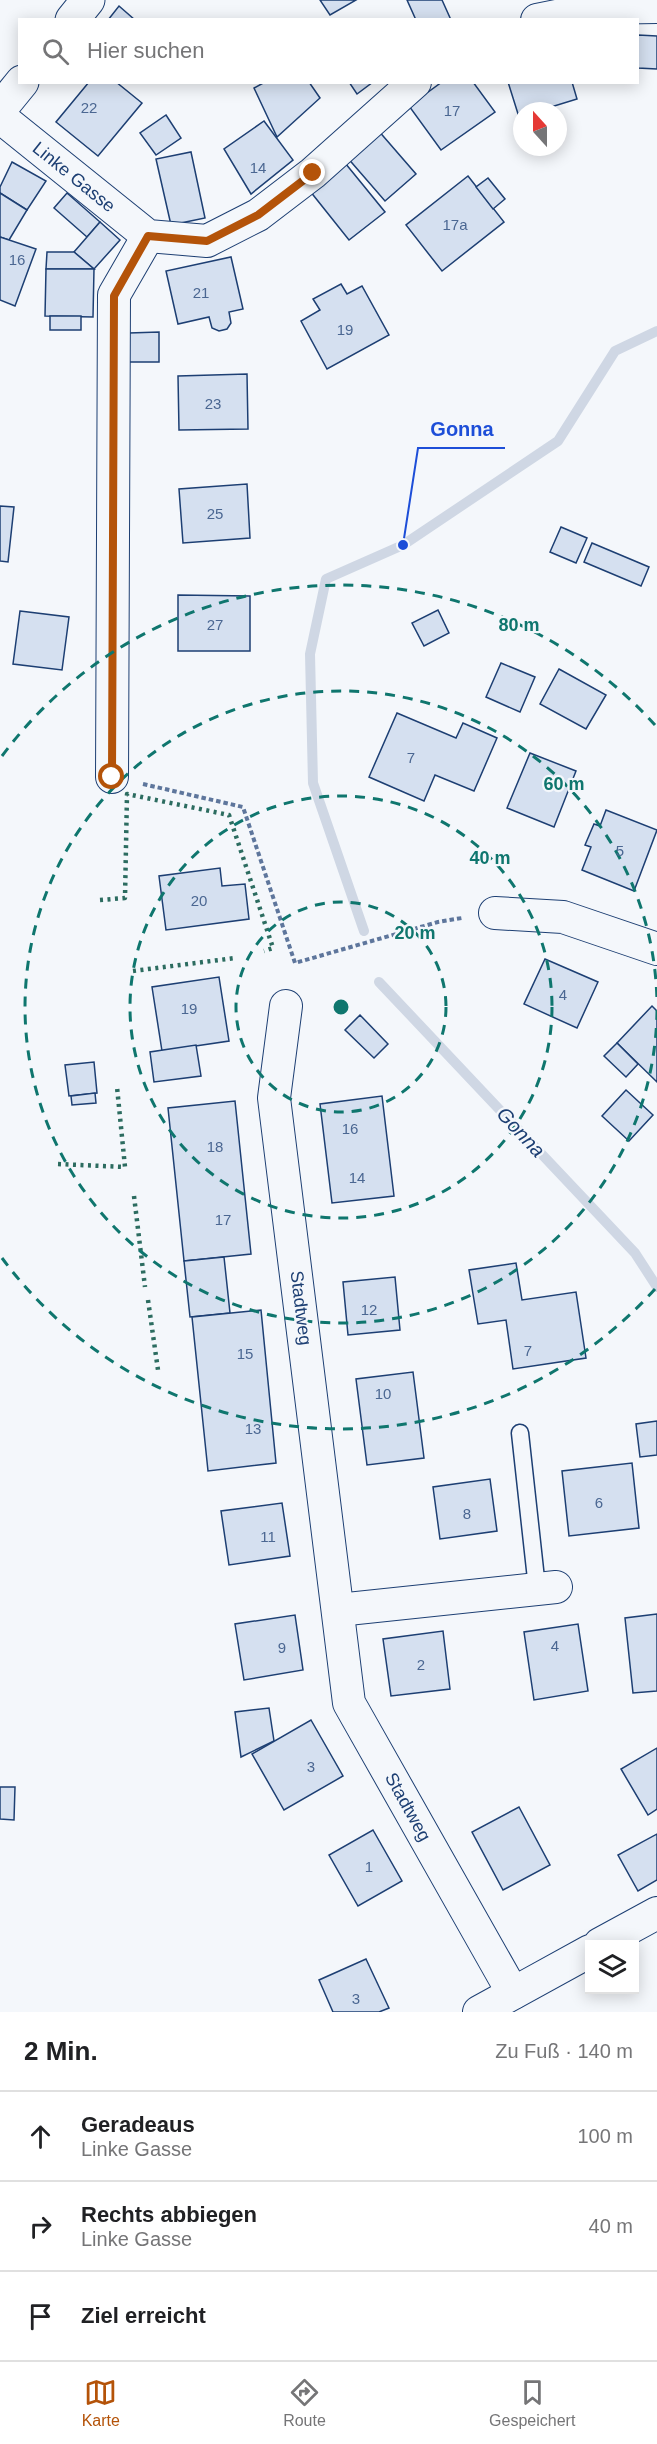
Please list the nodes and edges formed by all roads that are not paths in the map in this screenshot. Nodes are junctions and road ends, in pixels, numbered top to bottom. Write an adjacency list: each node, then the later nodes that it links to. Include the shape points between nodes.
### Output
1 (88, 0): 3 (main road)
2 (657, 7): 4 (street, via 595,8)
3 (74, 18)
4 (547, 18)
5 (20, 84): 7 (main road)
6 (413, 84): 9 (street, via 313,173 258,215 207,241)
7 (0, 109)
8 (0, 117): 9 (street, Linke Gasse)
9 (148, 236): 10 (street, via 114,296)
10 (112, 777)
11 (495, 912): 12 (street, via 563,917)
12 (657, 949)
13 (286, 1006): 16 (street, Stadtweg, via 274,1098)
14 (520, 1432): 15 (lane)
15 (546, 1587): 16 (street)
16 (338, 1610): 20 (street, Stadtweg, via 349,1703)
17 (657, 1913): 18 (street)
18 (607, 1940)
19 (585, 1954): 20 (street)
20 (513, 1993): 21 (street)
21 (479, 2012)

